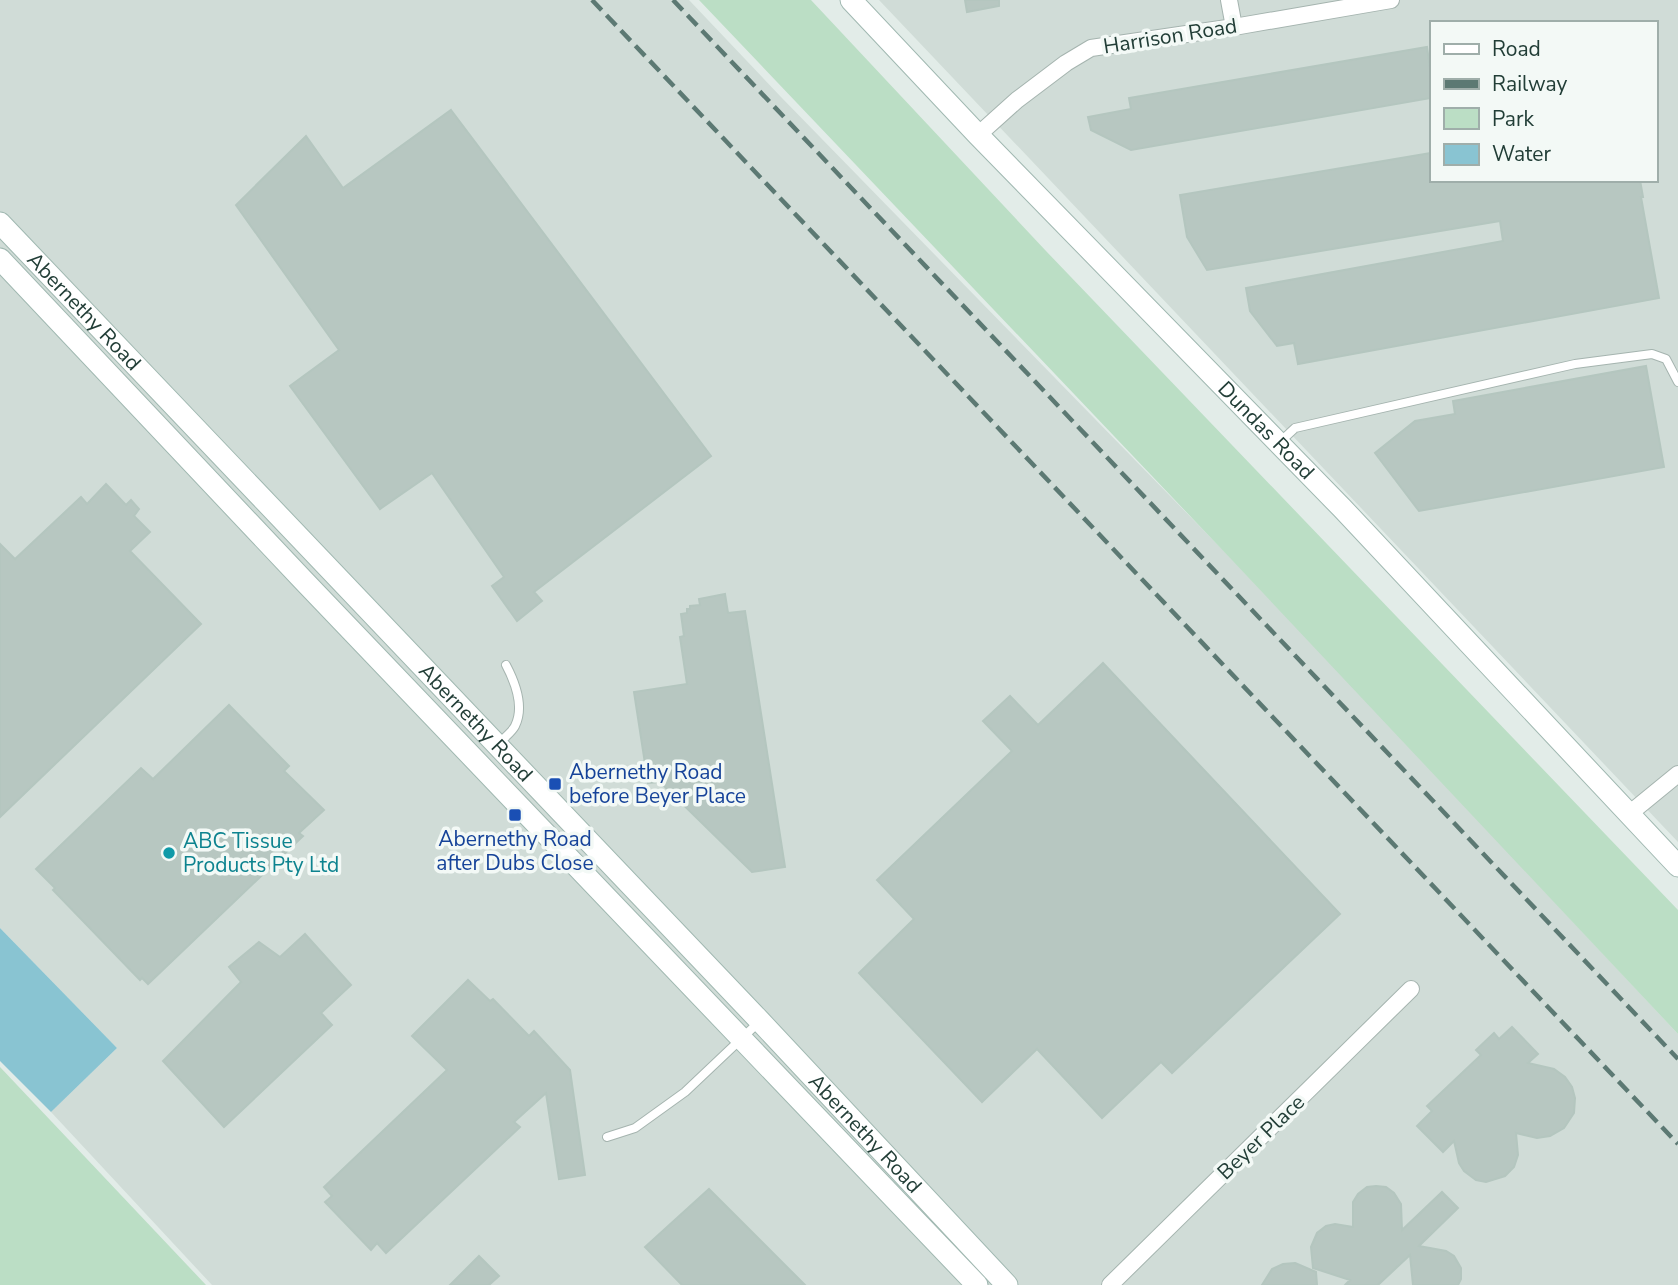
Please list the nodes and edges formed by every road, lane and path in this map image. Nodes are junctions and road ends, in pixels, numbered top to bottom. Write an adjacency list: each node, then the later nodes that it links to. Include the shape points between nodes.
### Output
1 (850, 0): 5 (main road, Dundas Road)
2 (1229, 0): 4 (street)
3 (1391, 0): 4 (street, Harrison Road)
4 (1234, 27): 5 (street, Harrison Road, via 1091,48 1017,100)
5 (978, 135): 11 (main road, Dundas Road)
6 (0, 223): 8 (main road, Abernethy Road)
7 (0, 259): 9 (main road, Abernethy Road)
8 (100, 328): 9 (main road); 13 (main road, Abernethy Road)
9 (81, 345): 14 (main road, Abernethy Road)
10 (1678, 382): 11 (lane, via 1667,359 1652,354 1575,365 1295,428)
11 (1279, 443): 17 (main road, Dundas Road)
12 (506, 665): 15 (lane, via 519,705 515,726)
13 (466, 712): 14 (main road); 15 (main road, Abernethy Road)
14 (446, 730): 21 (main road, Abernethy Road)
15 (498, 745): 20 (main road, Abernethy Road)
16 (1678, 774): 17 (street)
17 (1629, 814): 18 (main road, Dundas Road)
18 (1678, 866)
19 (1411, 989): 25 (street, Beyer Place)
20 (760, 1021): 21 (lane); 24 (main road, Abernethy Road)
21 (742, 1039): 22 (lane, via 685,1092 635,1128); 23 (main road, Abernethy Road)
22 (607, 1137)
23 (977, 1285)
24 (1007, 1285)
25 (1110, 1285)

